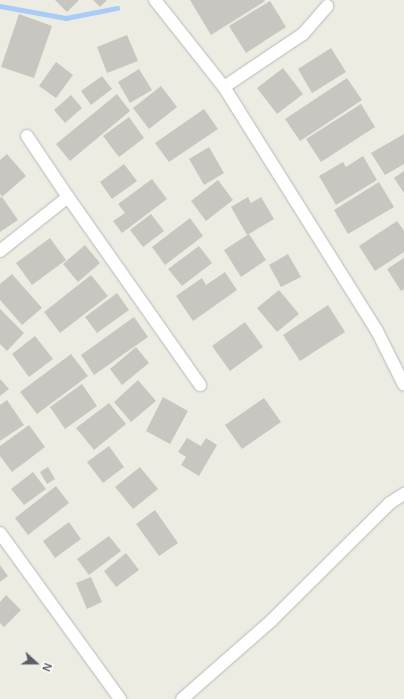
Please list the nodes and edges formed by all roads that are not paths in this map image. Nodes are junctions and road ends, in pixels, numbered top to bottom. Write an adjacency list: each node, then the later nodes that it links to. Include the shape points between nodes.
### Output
1 (155, 0): 3 (street)
2 (327, 6): 3 (street, via 303,34)
3 (224, 87): 7 (street, via 377,331)
4 (27, 136): 5 (street)
5 (68, 198): 6 (street); 8 (street)
6 (0, 251)
7 (404, 384)
8 (200, 385)
9 (404, 494): 12 (street, via 390,503 271,621)
10 (0, 533): 11 (street)
11 (120, 699)
12 (182, 699)

